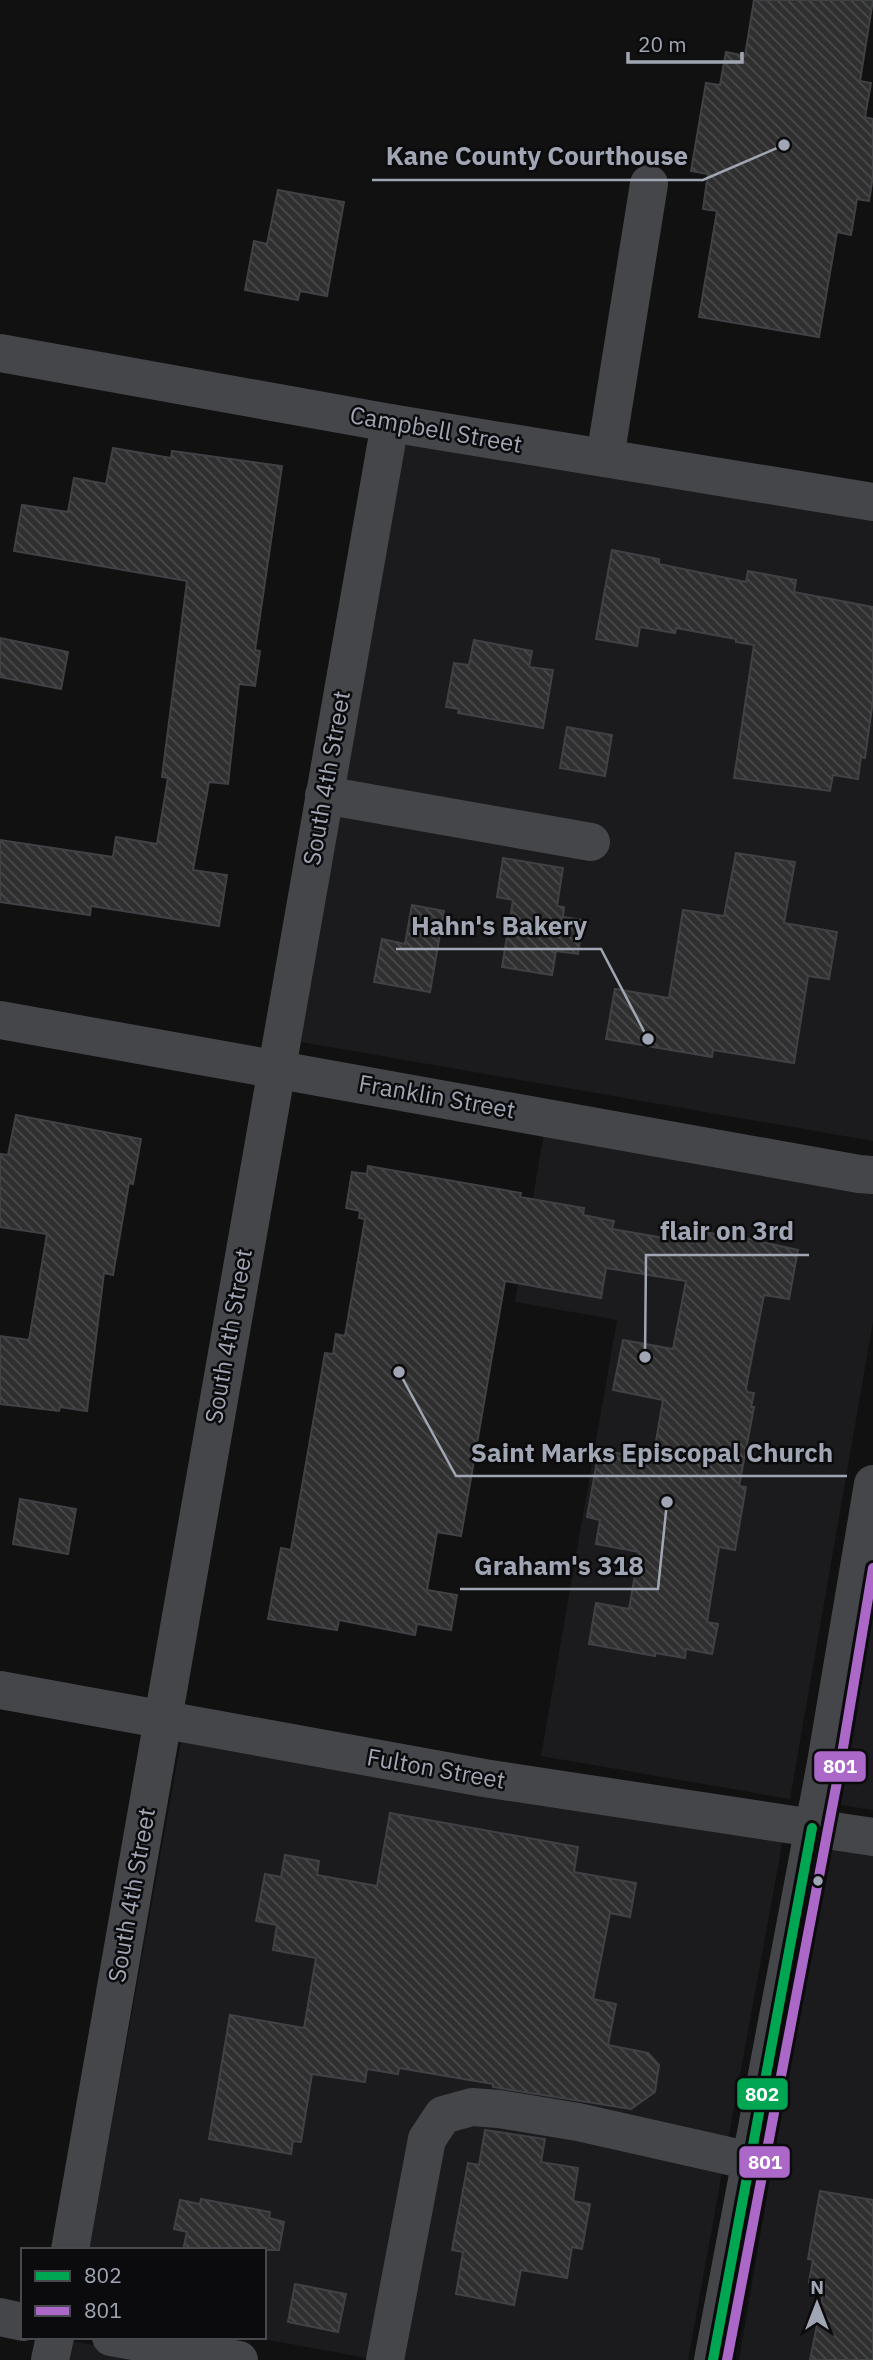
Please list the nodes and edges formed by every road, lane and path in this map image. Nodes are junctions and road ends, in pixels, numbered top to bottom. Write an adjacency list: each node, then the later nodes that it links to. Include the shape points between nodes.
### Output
1 (649, 184): 4 (street)
2 (0, 353): 3 (street, Campbell Street)
3 (390, 423): 4 (street, Campbell Street); 6 (street, South 4th Street)
4 (606, 458): 5 (street, Campbell Street)
5 (873, 502)
6 (324, 795): 7 (street); 9 (street, South 4th Street)
7 (591, 842)
8 (0, 1020): 9 (street, Franklin Street)
9 (276, 1068): 10 (street, Franklin Street); 13 (street, South 4th Street)
10 (873, 1175)
11 (873, 1484): 14 (street)
12 (0, 1690): 13 (street, Fulton Street)
13 (162, 1720): 14 (street, Fulton Street, via 484,1778); 17 (street, South 4th Street)
14 (813, 1828): 15 (street, Fulton Street); 16 (street)
15 (873, 1837)
16 (751, 2161): 24 (street, via 499,2109 472,2107 443,2115 427,2139); 25 (street)
17 (70, 2248)
18 (0, 2318): 19 (street)
19 (21, 2322)
20 (55, 2339): 22 (street)
21 (122, 2339): 23 (street)
22 (51, 2360)
23 (239, 2360)
24 (385, 2360)
25 (713, 2360)

